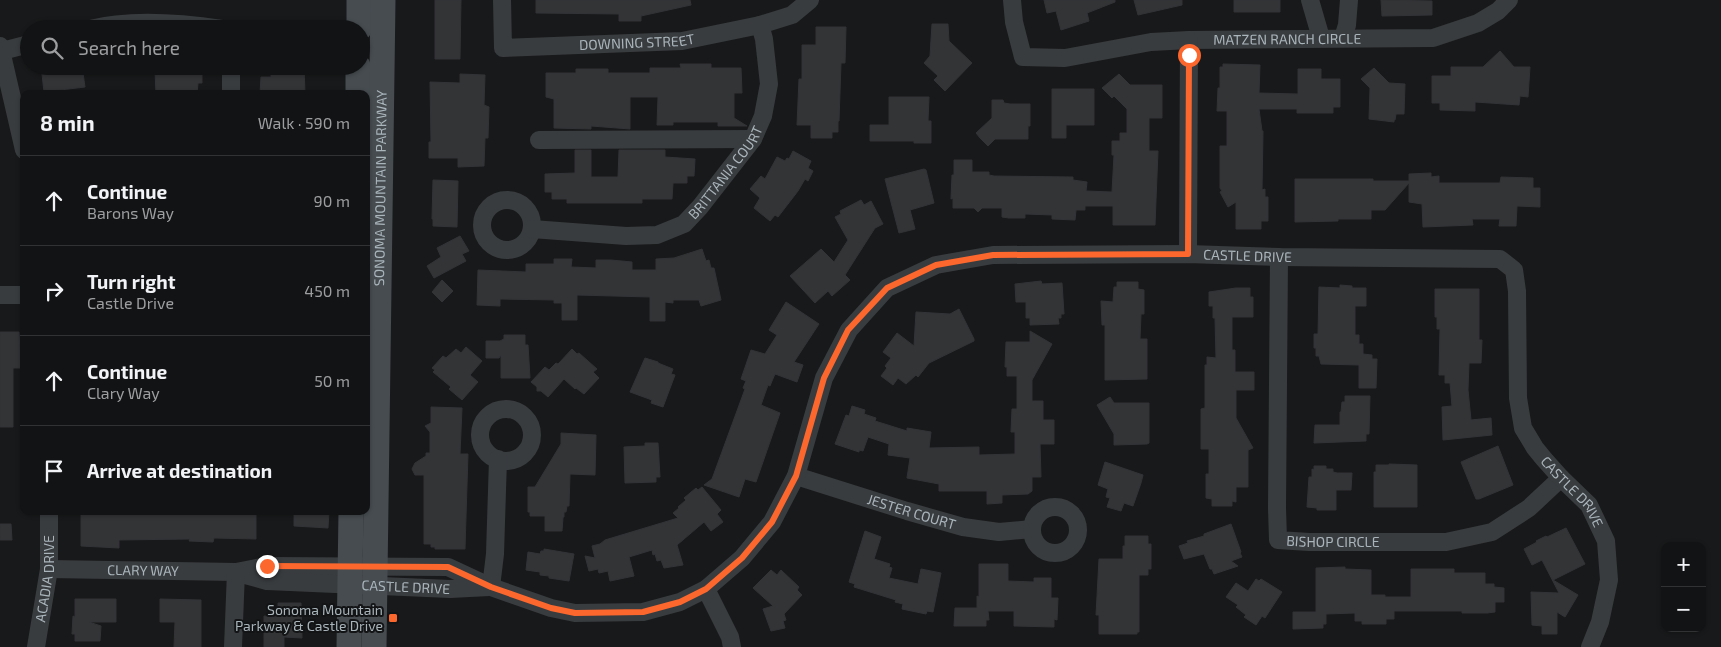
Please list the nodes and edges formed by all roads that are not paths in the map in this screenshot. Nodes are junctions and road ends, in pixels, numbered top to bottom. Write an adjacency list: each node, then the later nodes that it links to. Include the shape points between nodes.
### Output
1 (359, 0): 9 (main road)
2 (383, 0): 37 (main road, SONOMA MOUNTAIN PARKWAY)
3 (502, 0): 10 (street, DOWNING STREET, via 503,48 682,41)
4 (810, 0): 10 (street, DOWNING STREET, via 792,15)
5 (1012, 0): 13 (street, MATZEN RANCH CIRCLE, via 1022,56 1065,58 1151,42)
6 (1310, 0): 11 (street)
7 (1349, 0): 12 (street)
8 (1509, 0): 12 (street, MATZEN RANCH CIRCLE, via 1478,23 1433,38)
9 (359, 20)
10 (760, 25): 21 (street, BRITTANIA COURT, via 769,84 763,116)
11 (1321, 38): 12 (street, MATZEN RANCH CIRCLE); 13 (street, MATZEN RANCH CIRCLE)
12 (1343, 38)
13 (1189, 40): 24 (street)
14 (20, 45): 15 (street)
15 (1, 48): 20 (street)
16 (232, 75): 18 (street)
17 (358, 75): 19 (main road, SONOMA MOUNTAIN PARKWAY)
18 (231, 90)
19 (358, 90)
20 (20, 132)
21 (753, 138): 22 (street); 23 (street, BRITTANIA COURT, via 700,207 684,224 675,228 657,235 626,236)
22 (539, 140)
23 (532, 229)
24 (1188, 254): 25 (street, CASTLE DRIVE); 29 (street, CASTLE DRIVE, via 993,255 936,265 887,288 848,330 824,378)
25 (1279, 257): 30 (street, CASTLE DRIVE, via 1500,259 1514,270 1517,291 1518,398 1523,428 1535,448); 30 (street, BISHOP CIRCLE, via 1278,540 1446,542 1492,532 1529,508)
26 (20, 294): 27 (street)
27 (0, 295)
28 (498, 459): 38 (street)
29 (796, 476): 33 (street, JESTER COURT, via 963,527 999,532); 39 (street, CASTLE DRIVE, via 772,522 742,558)
30 (1561, 478): 45 (street, CASTLE DRIVE, via 1589,505 1606,542 1609,580 1600,622)
31 (49, 515): 34 (street, ACADIA DRIVE)
32 (352, 515): 36 (main road)
33 (1032, 529)
34 (49, 569): 35 (street, CLARY WAY); 40 (street, ACADIA DRIVE)
35 (236, 572): 36 (street, CLARY WAY, via 267,566); 41 (street)
36 (350, 576): 37 (street, CASTLE DRIVE); 42 (main road)
37 (375, 576): 38 (street, CASTLE DRIVE, via 450,589); 43 (main road, SONOMA MOUNTAIN PARKWAY)
38 (491, 587): 39 (street, CASTLE DRIVE, via 575,613 643,612 680,602)
39 (706, 589): 44 (street, via 730,636)
40 (36, 647)
41 (233, 647)
42 (349, 647)
43 (374, 647)
44 (732, 647)
45 (1590, 647)

